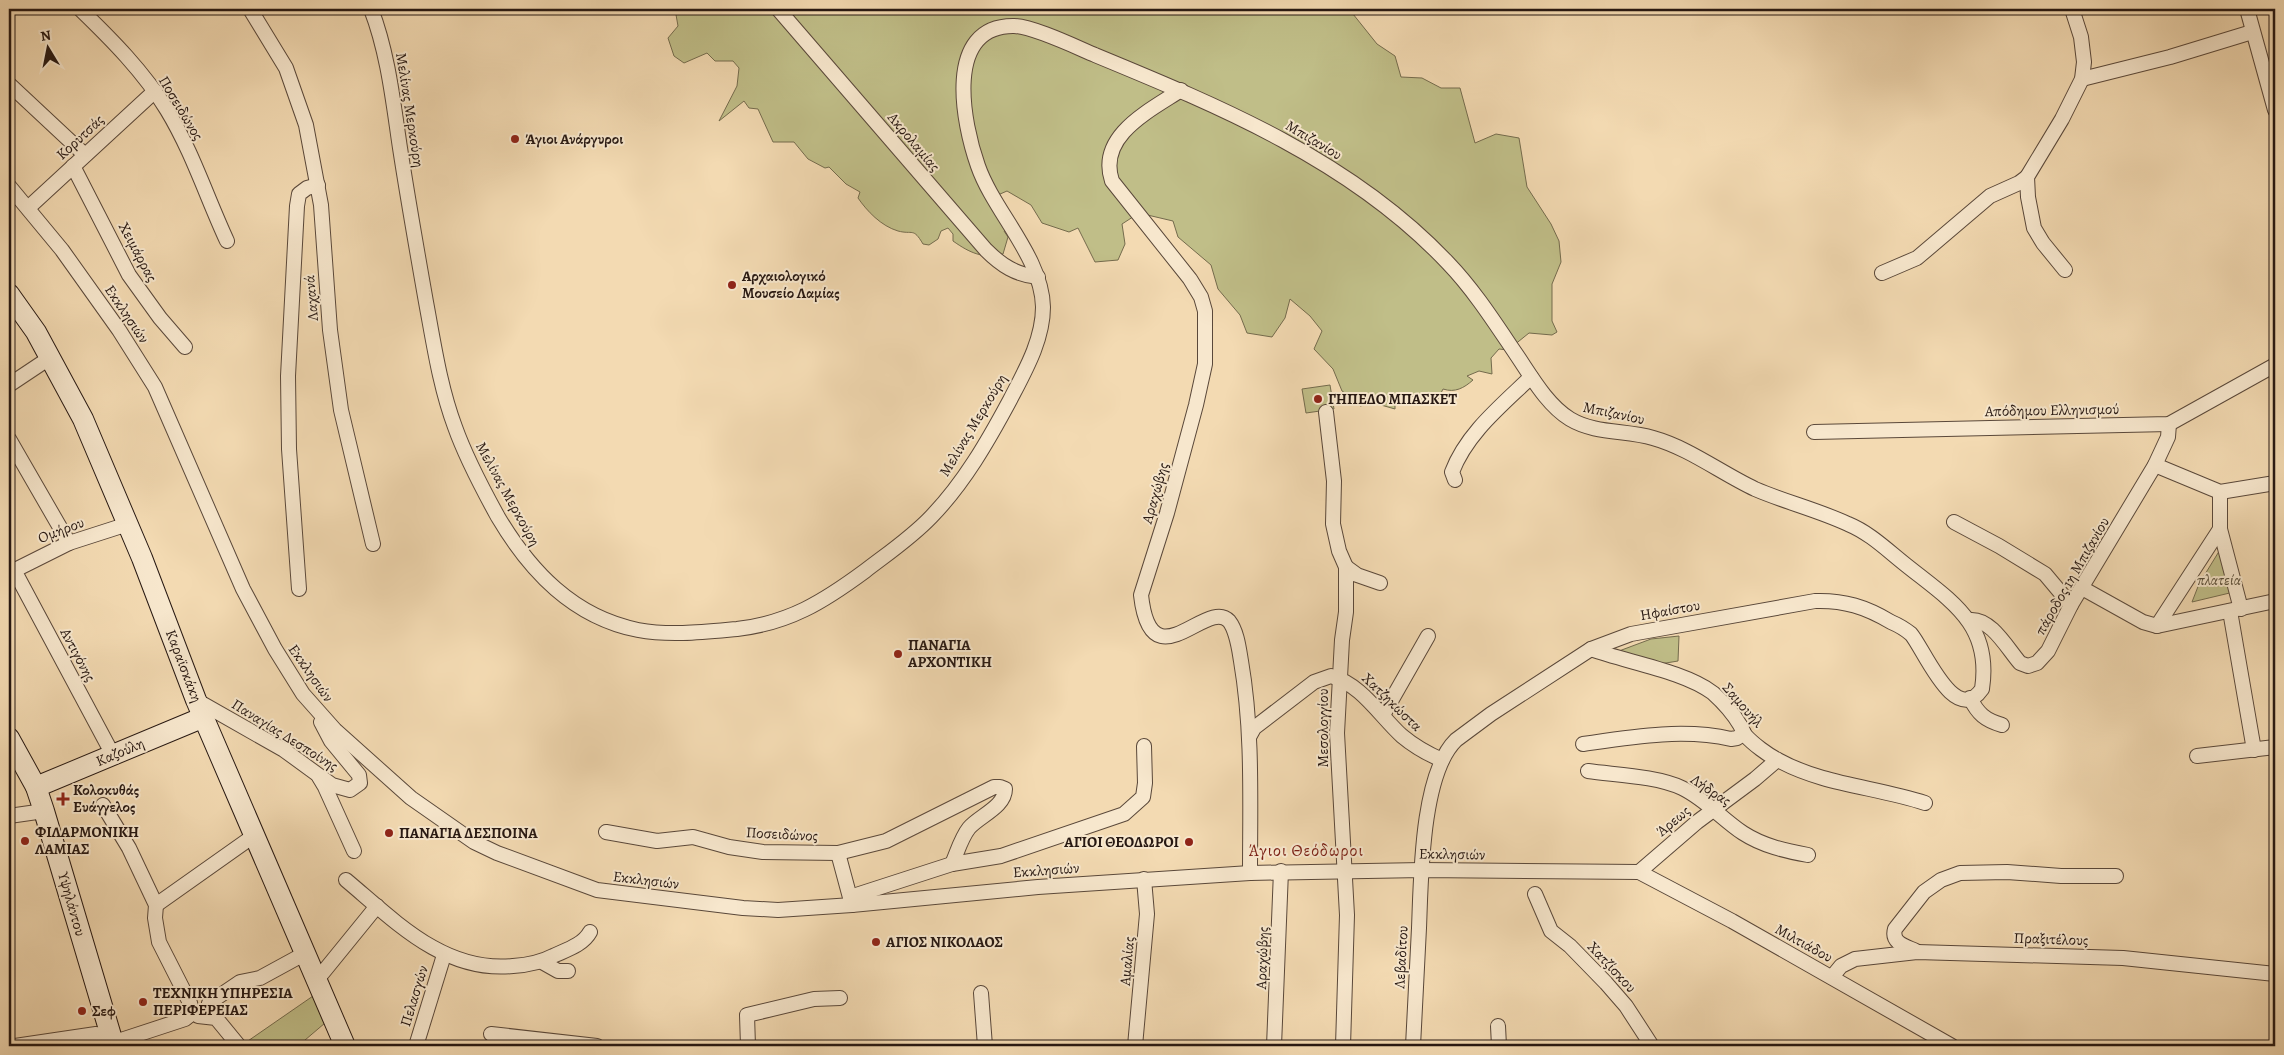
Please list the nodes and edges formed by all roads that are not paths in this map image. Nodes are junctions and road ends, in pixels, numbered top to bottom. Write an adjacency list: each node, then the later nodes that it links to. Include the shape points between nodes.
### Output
1 (80, 9): 11 (street, Ποσειδώνος)
2 (250, 9): 16 (street, Λαχανά, via 286,68 301,108)
3 (371, 9): 23 (street, Μελίνας Μερκούρη, via 385,56 440,381 457,433 493,507 526,560 568,599 621,626 671,633 774,622 802,612 835,592 904,542 933,515 964,476 1012,397 1040,334 1043,301)
4 (778, 9): 23 (street, Ακρολαμίας, via 986,250 1006,267 1020,274)
5 (2072, 9): 8 (street, via 2081,37)
6 (2247, 9): 7 (street)
7 (2252, 32): 8 (street); 12 (street)
8 (2082, 79): 15 (street)
9 (9, 84): 13 (street)
10 (1181, 90): 20 (street, Μπιζανίου, via 1019,26 999,28 976,41 966,61 963,77 970,136 978,167); 28 (street, Μπιζανίου, via 1252,123 1319,160 1406,225 1448,264 1483,307); 62 (street, Αραχώβης, via 1131,124 1115,141 1109,156 1112,181 1190,279 1201,297 1206,320 1205,364 1196,405 1141,595 1148,624 1156,634 1165,637 1220,616 1229,622 1238,645)
11 (154, 91): 13 (street, Κορυτσάς); 19 (street, Ποσειδώνος, via 168,111 206,188)
12 (2275, 110)
13 (85, 154): 14 (street, Κορυτσάς)
14 (74, 166): 18 (street, Κορυτσάς); 25 (street, Χειμάρρας, via 129,275)
15 (2026, 177): 21 (street, via 2034,228); 22 (street, via 1990,196 1917,258)
16 (318, 185): 42 (street, Λαχανά, via 330,330 342,410); 47 (street, via 299,194 297,206 288,376 288,449)
17 (9, 186): 18 (street, Εκκλησιών)
18 (28, 208): 58 (street, Εκκλησιών, via 91,290 155,387 243,589 275,649)
19 (227, 241)
20 (1018, 242): 23 (street, Μελίνας Μερκούρη)
21 (2065, 270)
22 (1882, 273)
23 (1038, 277)
24 (9, 294): 26 (main road, Καραϊσκάκη)
25 (185, 347)
26 (51, 357): 29 (street); 39 (main road, Καραϊσκάκη)
27 (2275, 365): 31 (street, Απόδημου Ελληνισμού)
28 (1531, 377): 35 (street, via 1495,410 1463,449 1452,472); 51 (street, Μπιζανίου, via 1552,403 1573,421 1595,428 1658,438 1755,489 1862,530 1947,597)
29 (9, 385)
30 (1326, 412): 43 (street, Μεσολογγίου, via 1334,481 1334,524)
31 (2169, 424): 32 (street, Απόδημου Ελληνισμού); 34 (street, πάροδος 1η Μπιζανίου, via 2168,437)
32 (1814, 432)
33 (9, 439): 41 (street)
34 (2155, 465): 37 (street); 46 (street, πάροδος 1η Μπιζανίου)
35 (1454, 480)
36 (2275, 483): 37 (street)
37 (2220, 492): 40 (street)
38 (1954, 522): 49 (street, via 2045,574)
39 (128, 524): 41 (street, Ομήρου); 57 (main road, Καραϊσκάκη)
40 (2220, 529): 50 (street); 52 (street)
41 (69, 542): 44 (street, Ομήρου)
42 (373, 544)
43 (1346, 567): 45 (street, via 1357,575); 55 (street, Μεσολογγίου)
44 (11, 571): 68 (street, Αντιγόνης)
45 (1380, 583)
46 (2082, 588): 49 (street, πάροδος 1η Μπιζανίου); 52 (street, via 2143,622)
47 (299, 589)
48 (2275, 601): 50 (street)
49 (2071, 605): 51 (street, πάροδος 1η Μπιζανίου, via 2048,651 2028,666 2020,663 1988,624)
50 (2235, 610): 52 (street); 67 (street)
51 (1970, 620): 56 (street, Μπιζανίου, via 1981,645 1984,675 1982,689 1977,696)
52 (2157, 626)
53 (1428, 636): 59 (street)
54 (1591, 649): 56 (street, Ηφαίστου, via 1649,630 1814,601 1846,602 1901,627 1910,634 1949,692 1960,699); 61 (street, Σαμουήλ, via 1669,673 1704,688 1720,700); 70 (street, Ηφαίστου, via 1473,727 1452,744)
55 (1340, 678): 59 (street, Χατζηκώστα, via 1356,688); 62 (street, Χατζηκώστα, via 1331,676 1314,682 1254,728); 86 (street, Μεσολογγίου, via 1338,733)
56 (1970, 698): 60 (street, via 1980,715)
57 (200, 709): 68 (main road, Καζούλη); 73 (street, Παναγίας Δεσποίνης, via 284,750); 81 (main road, Καραϊσκάκη)
58 (316, 710): 73 (street, Παναγίας Δεσποίνης, via 328,736 356,771 360,782 356,788 347,790); 95 (street, Εκκλησιών, via 369,762 448,824 486,848 568,881 597,890 743,908 778,910)
59 (1383, 715): 70 (street, Χατζηκώστα, via 1416,747)
60 (2002, 725)
61 (1744, 733): 64 (street, via 1731,739 1688,734 1629,737); 71 (street, Σαμουήλ)
62 (1250, 737): 89 (street, Αραχώβης)
63 (9, 738): 74 (main road, Υψηλάντου)
64 (1583, 744)
65 (1144, 746): 85 (street, via 1143,797 1124,814 1001,856)
66 (2275, 747): 67 (street)
67 (2254, 750): 69 (street)
68 (113, 755): 74 (main road, Καζούλη)
69 (2197, 756)
70 (1442, 760): 87 (street, Ηφαίστου, via 1427,816)
71 (1777, 760): 75 (street, Σαμουήλ, via 1798,770); 77 (street, Άρεως)
72 (1588, 771): 77 (street, Λήδρας, via 1680,787)
73 (317, 775): 82 (street, via 326,787)
74 (36, 787): 78 (main road, Υψηλάντου)
75 (1925, 804)
76 (103, 805): 96 (street, via 129,848)
77 (1714, 810): 84 (street, Λήδρας, via 1752,838 1774,848); 90 (street, Άρεως)
78 (44, 812): 79 (street); 113 (main road, Υψηλάντου)
79 (9, 816)
80 (606, 832): 83 (street, Ποσειδώνος, via 657,841 693,837 763,852)
81 (255, 835): 96 (street); 100 (main road, Καραϊσκάκη)
82 (354, 851)
83 (838, 852): 85 (street, Ποσειδώνος, via 886,842 994,787 1005,789 1005,795 998,804 968,829); 95 (street)
84 (1808, 855)
85 (952, 864): 95 (street)
86 (1345, 870): 87 (street, Εκκλησιών); 88 (street, Εκκλησιών); 123 (street, Μεσολογγίου, via 1347,915)
87 (1422, 870): 90 (street, Εκκλησιών); 124 (street, Λεβαδίτου)
88 (1281, 871): 89 (street, Εκκλησιών); 122 (street, Αραχώβης)
89 (1250, 872): 92 (street, Εκκλησιών)
90 (1639, 872): 105 (street, Μιλτιάδου)
91 (2116, 876): 99 (street, via 1973,871 1950,876 1924,892 1895,929 1897,942)
92 (1138, 879): 95 (street, Εκκλησιών); 121 (street, Αμαλίας, via 1147,914)
93 (346, 880): 97 (street)
94 (1535, 894): 126 (street, Χατζίσκου, via 1550,931 1581,957 1626,1006)
95 (851, 901)
96 (156, 905): 109 (street, via 159,942 190,1003)
97 (377, 906): 101 (street); 106 (street)
98 (590, 932): 102 (street, via 580,942)
99 (1917, 952): 104 (street, Πραξιτέλους, via 2123,958); 105 (street, Πραξιτέλους, via 1854,959 1841,966)
100 (304, 954): 106 (main road, Καραϊσκάκη); 110 (street, via 260,978 240,982 209,1003)
101 (444, 955): 102 (street, via 488,968); 117 (street, Πελασγών)
102 (542, 962): 103 (street, via 558,971)
103 (568, 971)
104 (2275, 974)
105 (1832, 977): 127 (street, Μιλτιάδου)
106 (316, 981): 116 (main road, Καραϊσκάκη)
107 (981, 993): 120 (street)
108 (840, 998): 119 (street, via 809,1000 748,1015)
109 (190, 1015): 110 (street); 113 (street)
110 (207, 1016): 115 (street, via 216,1018)
111 (1498, 1026): 125 (street)
112 (491, 1034): 118 (street)
113 (112, 1043): 114 (street, via 96,1034)
114 (15, 1046)
115 (239, 1046)
116 (345, 1046)
117 (416, 1046)
118 (597, 1046)
119 (748, 1046)
120 (985, 1046)
121 (1135, 1046)
122 (1274, 1046)
123 (1343, 1046)
124 (1413, 1046)
125 (1499, 1046)
126 (1652, 1046)
127 (1952, 1046)

